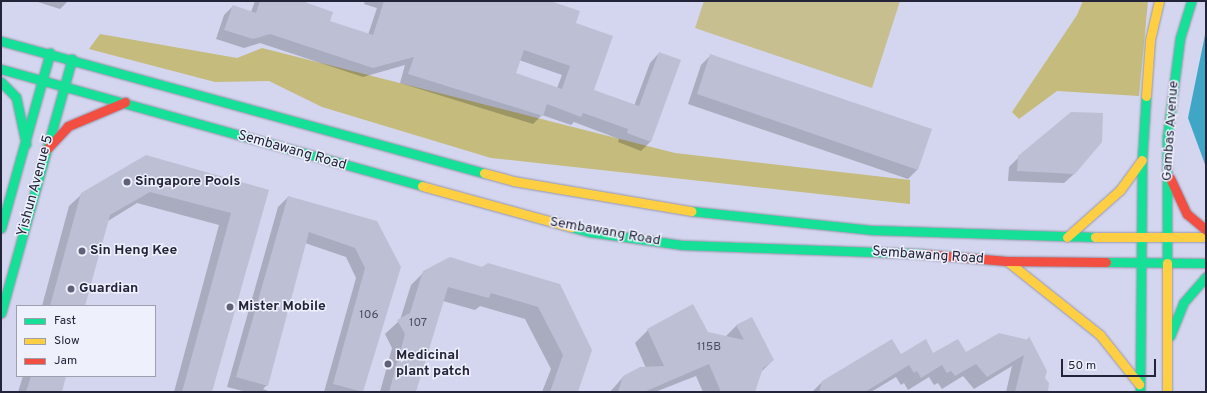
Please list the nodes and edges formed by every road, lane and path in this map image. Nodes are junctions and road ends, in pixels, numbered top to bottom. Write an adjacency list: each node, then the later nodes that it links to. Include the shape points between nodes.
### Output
1 (1159, 1): 13 (main road, Gambas Avenue, via 1150,40)
2 (1191, 1): 14 (main road, Gambas Avenue, via 1176,64)
3 (1, 41): 4 (main road, Sembawang Road)
4 (50, 53): 5 (main road, Sembawang Road); 7 (main road, Yishun Avenue 5)
5 (72, 59): 9 (main road, Yishun Avenue 5); 18 (main road, Sembawang Road, via 513,182 682,210 873,230)
6 (1, 70): 7 (main road, Sembawang Road)
7 (43, 79): 9 (main road, Sembawang Road); 11 (main road, Yishun Avenue 5)
8 (1, 82): 11 (main road, via 16,97)
9 (65, 85): 10 (main road, Sembawang Road); 12 (main road, Yishun Avenue 5)
10 (125, 102): 12 (main road, via 68,126); 21 (main road, Sembawang Road, via 205,127 590,232 683,245 880,251)
11 (26, 144): 15 (main road, Yishun Avenue 5)
12 (45, 151): 26 (main road, Yishun Avenue 5)
13 (1142, 160): 17 (main road, Gambas Avenue); 18 (main road, via 1120,190)
14 (1166, 167): 16 (main road, via 1179,201 1187,214); 19 (main road, Gambas Avenue)
15 (1, 228)
16 (1206, 230)
17 (1141, 236): 18 (main road, Sembawang Road); 19 (main road, Sembawang Road); 22 (main road, Gambas Avenue)
18 (1067, 237)
19 (1166, 237): 20 (main road, Sembawang Road); 23 (main road, Gambas Avenue)
20 (1206, 237)
21 (1007, 262): 22 (main road, Sembawang Road); 28 (main road, via 1100,335)
22 (1141, 263): 23 (main road, Sembawang Road); 28 (main road, Gambas Avenue)
23 (1166, 263): 24 (main road, Sembawang Road); 27 (main road, Gambas Avenue)
24 (1206, 264)
25 (1206, 277): 27 (main road, via 1183,303)
26 (1, 313)
27 (1167, 345): 29 (main road, Gambas Avenue)
28 (1139, 388)
29 (1167, 392)

